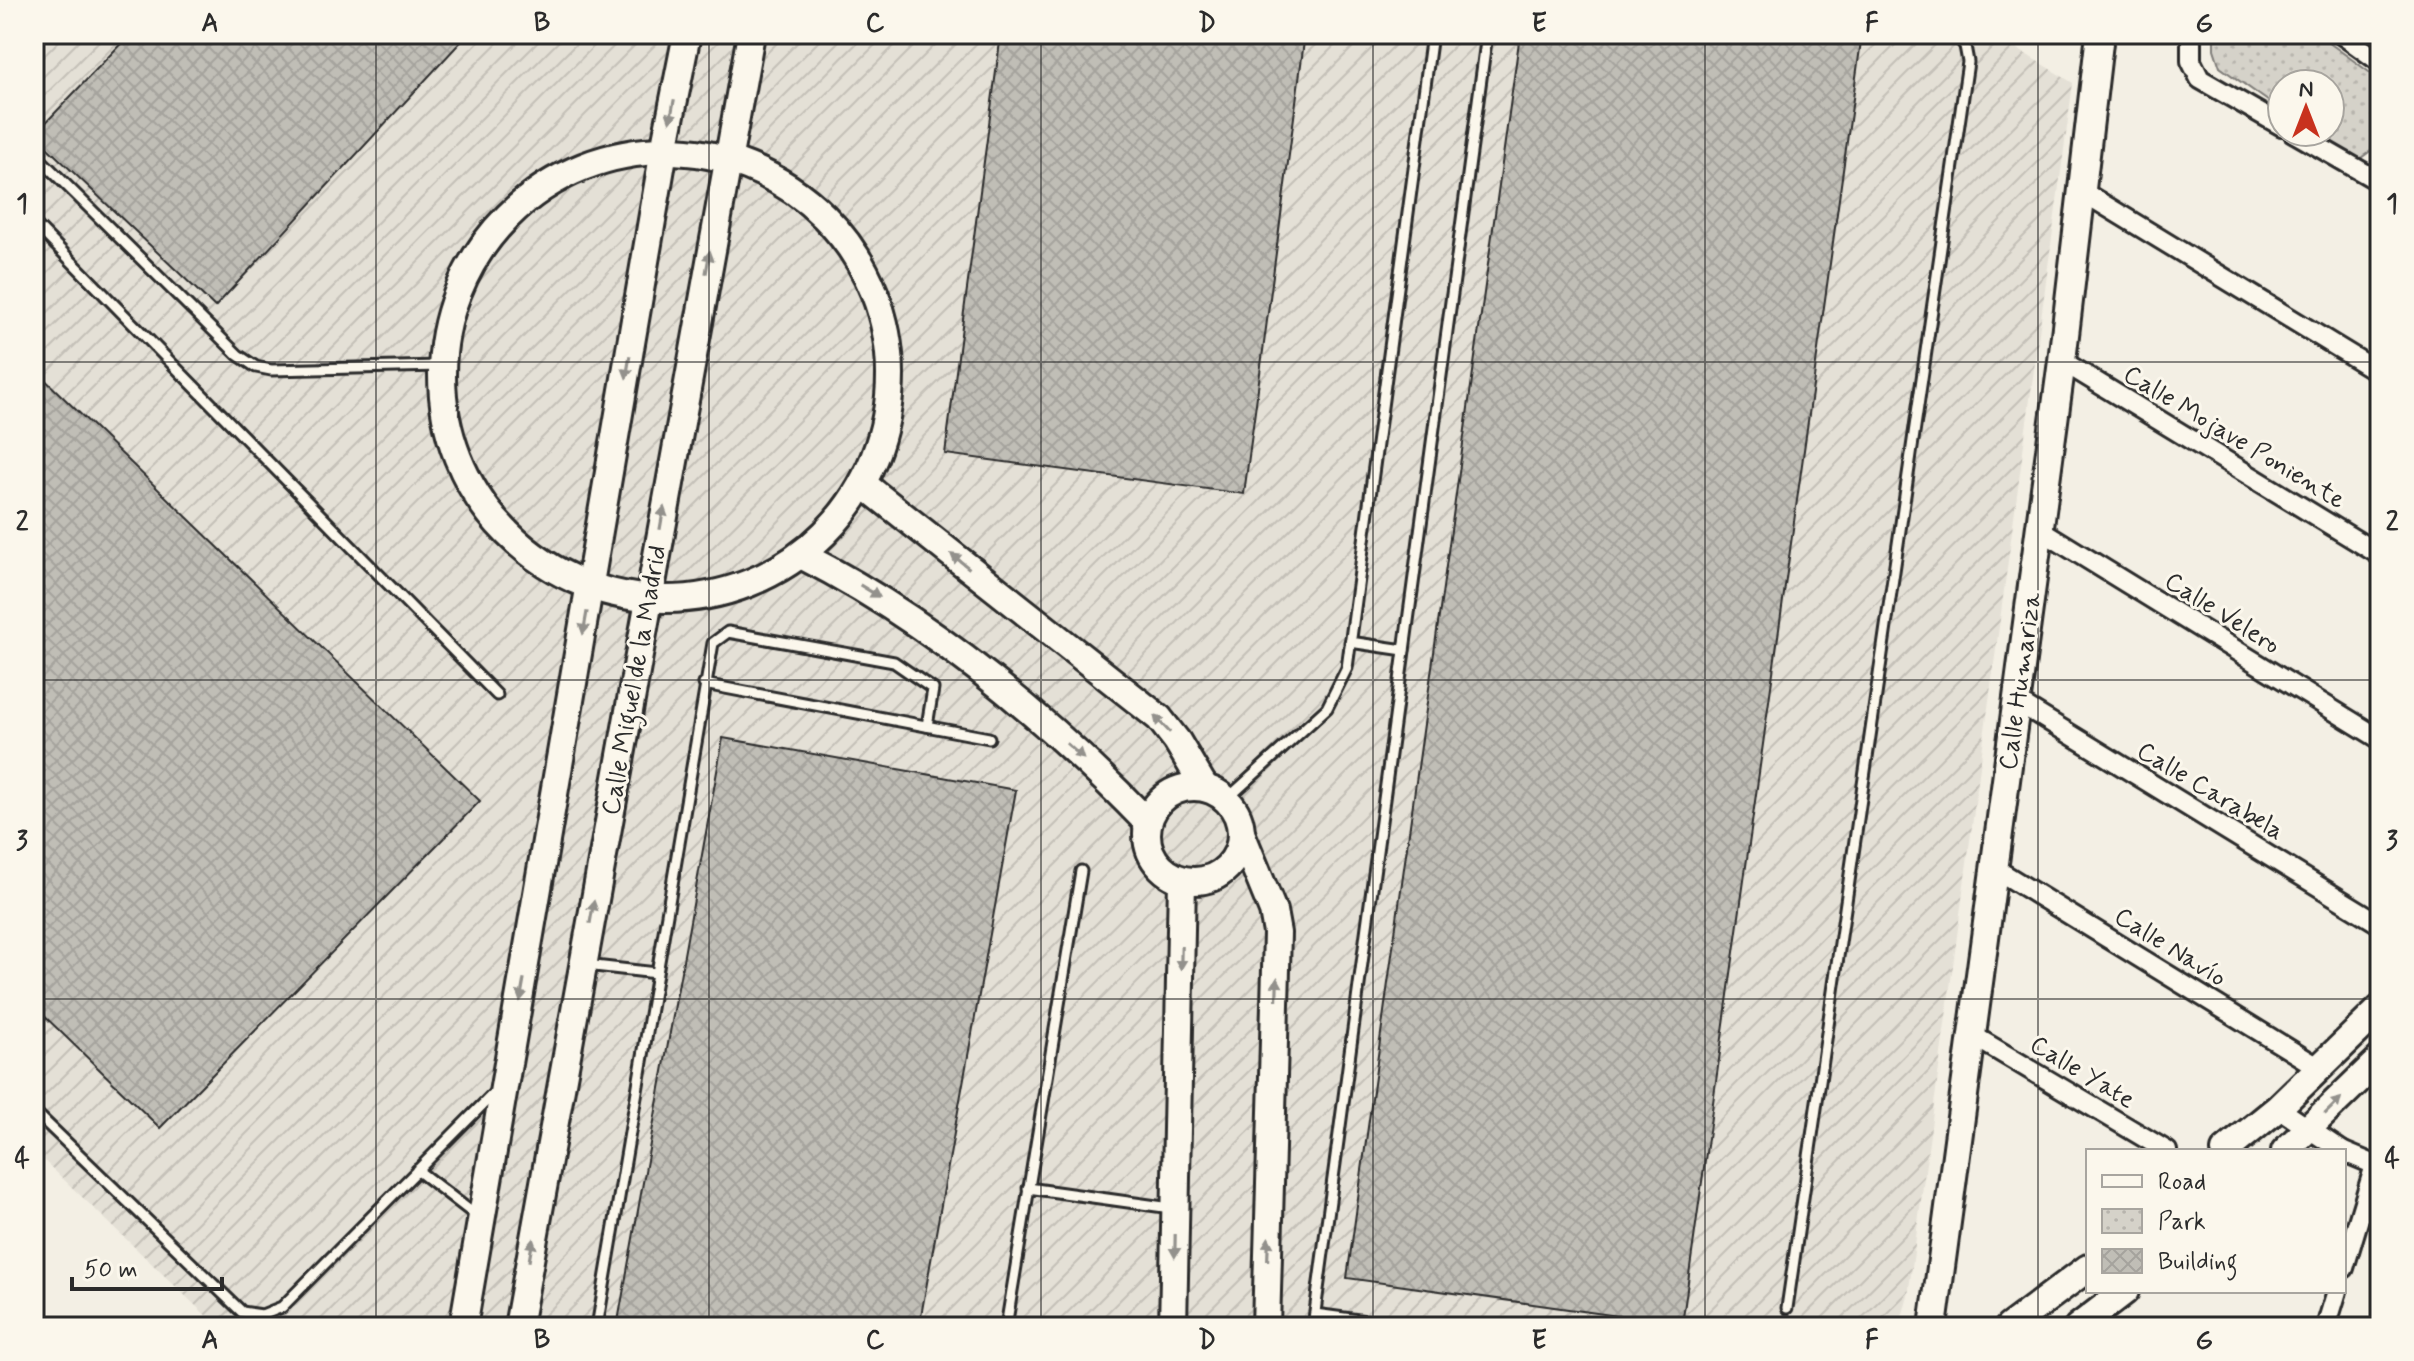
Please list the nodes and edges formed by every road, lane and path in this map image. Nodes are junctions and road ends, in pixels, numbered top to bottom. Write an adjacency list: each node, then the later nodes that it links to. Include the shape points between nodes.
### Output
1 (687, 34): 12 (main road, one-way to 12)
2 (751, 34): 14 (main road, Calle Miguel de la Madrid)
3 (1432, 34): 27 (lane)
4 (1487, 34): 28 (lane)
5 (1956, 34): 66 (lane, via 1968,62)
6 (2100, 34): 16 (main road, Calle Humariza)
7 (2191, 34): 10 (street, via 2191,61 2200,79)
8 (2341, 34): 9 (street)
9 (2380, 62)
10 (2266, 117)
11 (2326, 148): 15 (street)
12 (664, 150): 14 (main road); 19 (main road, via 607,157 554,179 508,213 472,258 449,310); 25 (main road, one-way to 25)
13 (34, 153): 19 (lane, via 256,367)
14 (727, 158): 21 (main road, via 790,186 841,232 876,291 891,358 886,426); 26 (main road, Calle Miguel de la Madrid, one-way to 14)
15 (2377, 173)
16 (2083, 192): 18 (main road, Calle Humariza); 20 (street)
17 (34, 223): 30 (lane)
18 (2062, 361): 22 (main road, Calle Humariza); 24 (street, Calle Mojave Poniente)
19 (440, 366): 25 (main road, via 445,423 465,477 497,524 541,562)
20 (2380, 373)
21 (863, 484): 23 (main road, via 834,525); 35 (main road, one-way to 21, via 1159,718)
22 (2039, 529): 31 (main road, Calle Humariza); 34 (street, Calle Velero)
23 (801, 555): 26 (main road, via 728,589 702,596); 36 (main road, one-way to 36, via 909,616 1070,746)
24 (2380, 555)
25 (592, 587): 26 (main road); 48 (main road, one-way to 48)
26 (647, 598): 42 (main road, Calle Miguel de la Madrid, one-way to 26)
27 (1350, 642): 28 (lane); 35 (lane, via 1347,668 1327,708)
28 (1404, 650): 67 (lane)
29 (704, 684): 32 (lane); 32 (lane, via 713,643 728,632 894,662 933,689); 43 (lane)
30 (497, 695)
31 (2016, 701): 38 (main road, Calle Humariza); 41 (street, Calle Carabela)
32 (927, 726): 33 (lane)
33 (989, 738)
34 (2380, 739)
35 (1216, 794): 36 (main road, via 1193,787 1169,794); 37 (main road, via 1234,810)
36 (1148, 823): 40 (main road, via 1153,858)
37 (1241, 833): 40 (main road, via 1235,857 1218,874); 73 (main road, one-way to 37, via 1277,933)
38 (1994, 868): 45 (main road, Calle Humariza); 47 (street, Calle Navío)
39 (1081, 871): 59 (lane)
40 (1182, 880): 60 (main road, one-way to 60)
41 (2380, 924)
42 (582, 965): 43 (lane); 69 (main road, Calle Miguel de la Madrid, one-way to 42)
43 (656, 973): 70 (lane)
44 (2380, 1009): 47 (main road)
45 (1972, 1035): 52 (street, Calle Yate); 76 (main road, Calle Humariza)
46 (2380, 1059): 51 (main road, one-way to 46)
47 (2321, 1069): 49 (main road)
48 (506, 1081): 58 (lane); 61 (main road)
49 (2278, 1108): 51 (street); 53 (main road)
50 (34, 1111): 58 (lane, via 242,1312 262,1315 282,1307)
51 (2307, 1131): 54 (main road); 55 (street)
52 (2164, 1149)
53 (2227, 1149)
54 (2287, 1149)
55 (2338, 1149)
56 (2346, 1153): 57 (street)
57 (2377, 1166): 62 (street)
58 (417, 1170): 61 (lane)
59 (1028, 1188): 60 (lane); 71 (lane)
60 (1176, 1209): 72 (main road, one-way to 72)
61 (482, 1220): 68 (main road)
62 (2346, 1262)
63 (2086, 1269): 77 (main road)
64 (2122, 1293): 78 (main road)
65 (2336, 1293): 79 (street)
66 (1787, 1308)
67 (1315, 1314): 74 (lane); 75 (lane)
68 (463, 1327)
69 (518, 1327)
70 (597, 1327)
71 (1006, 1327)
72 (1173, 1327)
73 (1266, 1327)
74 (1313, 1327)
75 (1410, 1327)
76 (1933, 1327)
77 (2009, 1327)
78 (2078, 1327)
79 (2326, 1327)

